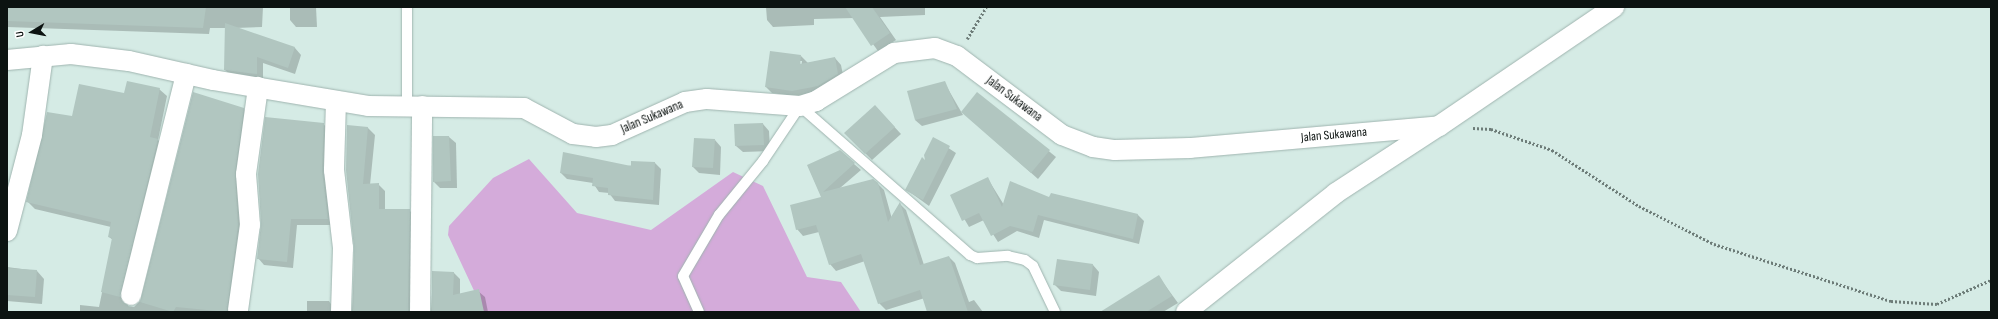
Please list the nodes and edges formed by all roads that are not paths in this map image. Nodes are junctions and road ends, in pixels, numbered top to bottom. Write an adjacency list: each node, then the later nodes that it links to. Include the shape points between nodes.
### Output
1 (407, 7): 8 (lane)
2 (1608, 10): 10 (street, Jalan Sukawana)
3 (43, 56): 4 (street, Jalan Sukawana); 5 (street, Jalan Sukawana, via 71,54 121,60); 11 (street, via 32,135)
4 (7, 60)
5 (186, 74): 6 (street, Jalan Sukawana); 12 (street)
6 (258, 87): 7 (street, Jalan Sukawana); 13 (street, via 246,174 250,225)
7 (336, 100): 8 (street, Jalan Sukawana); 14 (street, via 334,170 343,248)
8 (414, 106): 9 (street, Jalan Sukawana, via 524,108 573,134 596,137 612,134 685,102 713,99); 15 (street)
9 (800, 106): 10 (street, Jalan Sukawana, via 816,101 894,53 935,48 957,56 1062,135 1093,147 1190,148); 16 (lane, via 763,161 719,214 683,276); 17 (lane, via 970,254 977,258 1008,256 1025,260 1033,266)
10 (1439, 126): 18 (street, via 1336,193)
11 (7, 231)
12 (131, 295)
13 (238, 310)
14 (341, 312)
15 (420, 312)
16 (699, 312)
17 (1055, 312)
18 (1186, 312)

